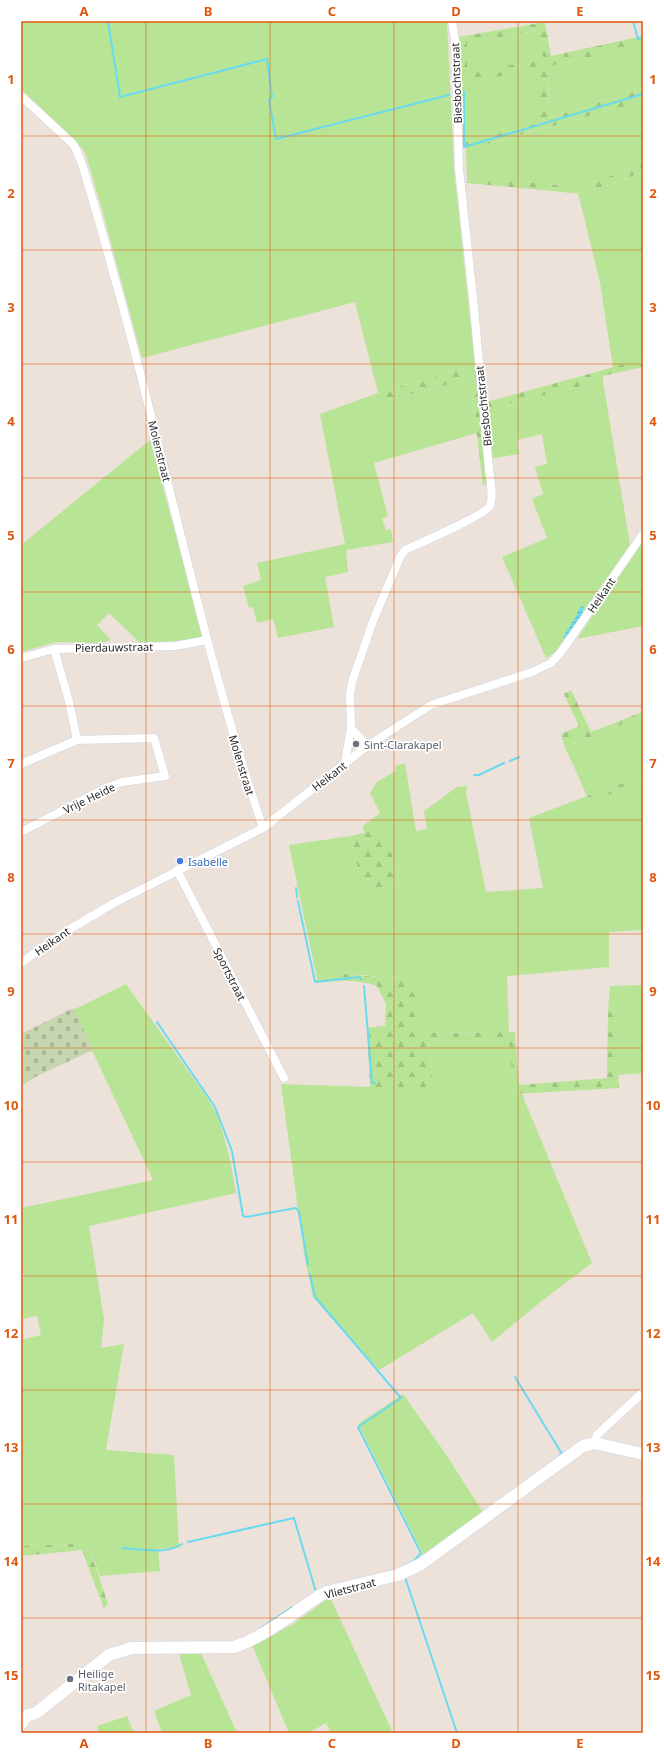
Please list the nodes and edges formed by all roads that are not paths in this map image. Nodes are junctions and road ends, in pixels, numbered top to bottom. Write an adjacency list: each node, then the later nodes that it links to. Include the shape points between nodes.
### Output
1 (452, 21): 7 (street, Biesbochtstraat, via 455,40 458,169 488,453 490,506 486,511 406,550 401,555 373,621 352,682)
2 (21, 96): 4 (street, Molenstraat, via 72,144 79,154 130,333)
3 (643, 534): 9 (street, Heikant, via 566,646 551,663 532,672 431,705)
4 (208, 640): 5 (street, Pierdauwstraat, via 175,646); 12 (street, Molenstraat, via 239,758)
5 (54, 649): 6 (street, Pierdauwstraat); 8 (street)
6 (21, 658)
7 (351, 728): 9 (street); 11 (street, Biesbochtstraat)
8 (77, 740): 10 (street, Vrije Heide); 13 (street, Vrije Heide, via 154,738 165,776 122,782)
9 (367, 746): 11 (street, Heikant)
10 (21, 764)
11 (345, 764): 12 (street, Heikant)
12 (262, 828): 14 (street, Heikant)
13 (21, 832)
14 (177, 870): 15 (street, Heikant, via 82,921); 16 (street, Sportstraat)
15 (21, 963)
16 (284, 1078)
17 (643, 1392): 18 (street, via 597,1436)
18 (594, 1443): 19 (street); 20 (street, Vlietstraat, via 583,1446 409,1571 327,1592 266,1632 234,1647 131,1648 109,1655 36,1713)
19 (643, 1454)
20 (23, 1719)

